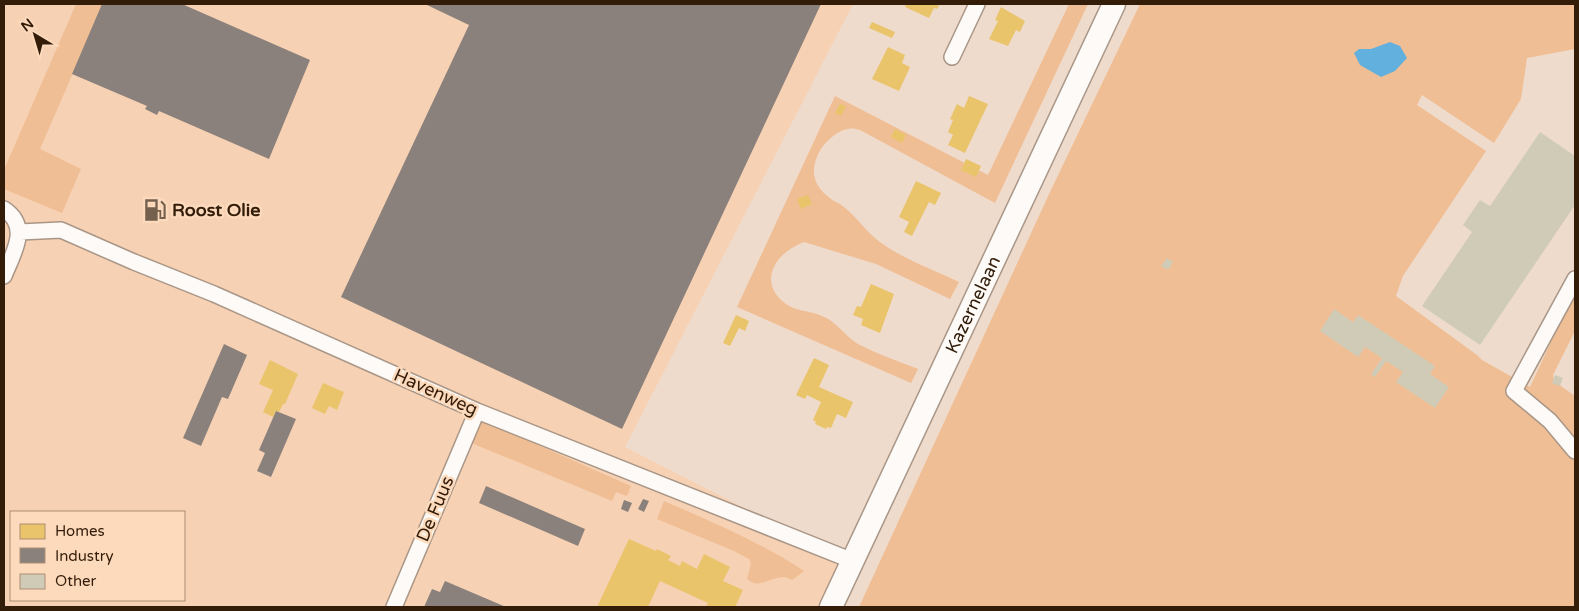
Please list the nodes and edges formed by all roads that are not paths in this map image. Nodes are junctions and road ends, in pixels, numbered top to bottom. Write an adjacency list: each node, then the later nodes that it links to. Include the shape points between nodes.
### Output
1 (977, 4): 3 (street)
2 (1114, 4): 10 (street, Kazernelaan)
3 (952, 57)
4 (4, 209): 5 (street, via 10,213)
5 (20, 232): 6 (street); 8 (street, Havenweg, via 61,230)
6 (4, 276)
7 (1575, 279): 9 (street, via 1514,392 1550,421)
8 (477, 411): 10 (street, Havenweg); 11 (street, De Fuus)
9 (1575, 451)
10 (853, 561): 12 (street, Kazernelaan)
11 (394, 607)
12 (831, 607)

